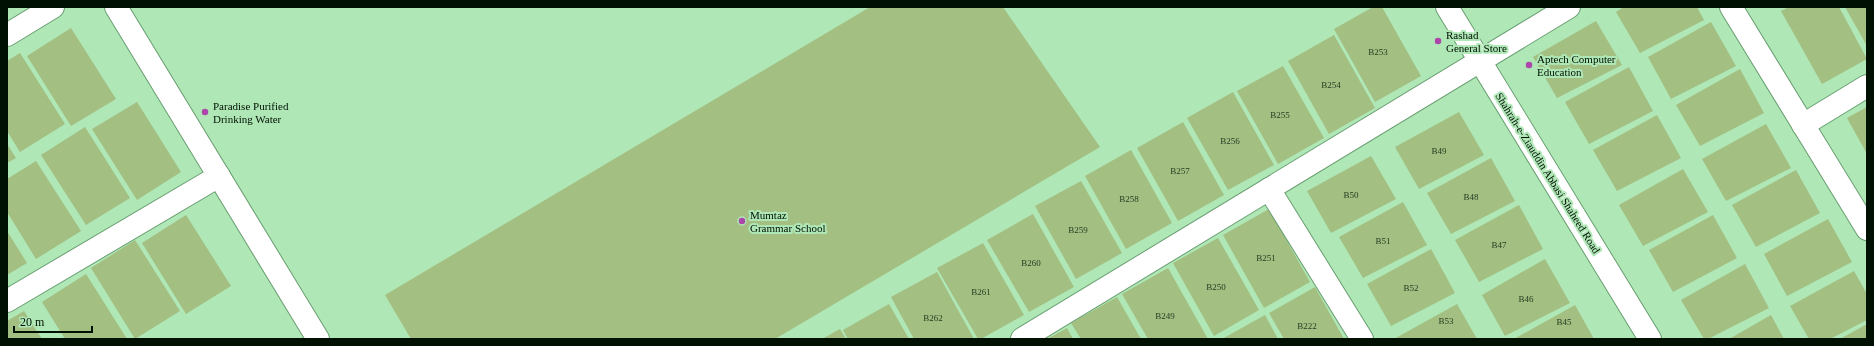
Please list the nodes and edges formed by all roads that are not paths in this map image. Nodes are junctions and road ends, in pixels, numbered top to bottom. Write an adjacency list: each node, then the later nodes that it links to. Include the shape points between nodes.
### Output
1 (53, 7): 6 (street)
2 (116, 7): 10 (street)
3 (1446, 7): 7 (street, Shahrah-e-Ziauddin Abbasi Shaheed Road)
4 (1569, 7): 7 (street)
5 (1731, 7): 9 (street)
6 (7, 35)
7 (1480, 61): 11 (street); 17 (street, Shahrah-e-Ziauddin Abbasi Shaheed Road)
8 (1867, 86): 9 (street)
9 (1803, 125): 12 (street)
10 (219, 176): 13 (street); 14 (street)
11 (1269, 189): 15 (street); 16 (street)
12 (1867, 229)
13 (7, 301)
14 (318, 339)
15 (1022, 339)
16 (1362, 339)
17 (1650, 339)

